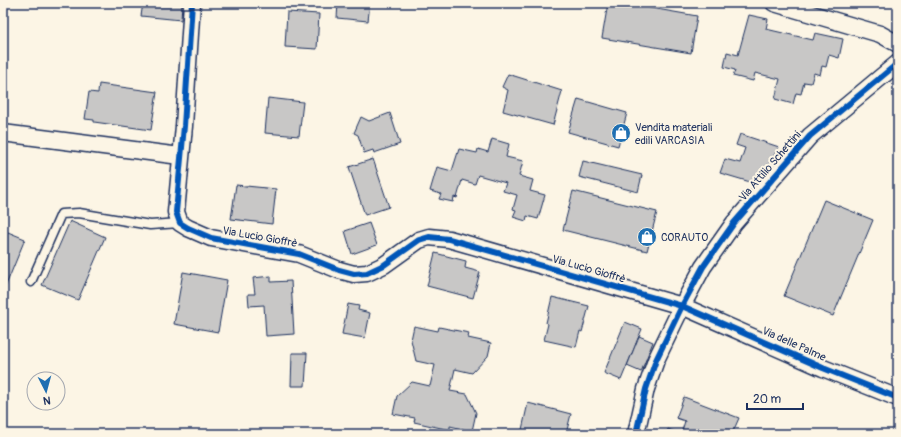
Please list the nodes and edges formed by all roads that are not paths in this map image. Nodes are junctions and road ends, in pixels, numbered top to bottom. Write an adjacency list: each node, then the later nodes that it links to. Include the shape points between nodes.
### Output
1 (192, 3): 6 (street)
2 (774, 3): 3 (street, via 880,34)
3 (898, 44)
4 (898, 63): 9 (street, Via Attilio Schettini, via 810,136 789,158 734,223 703,267)
5 (3, 133): 6 (street)
6 (180, 156): 7 (street, via 176,212)
7 (180, 223): 8 (lane, via 150,225 79,213 61,214); 9 (street, Via Lucio Gioffrè, via 211,238 299,254 354,274 367,273 384,266 419,240 429,237 449,240)
8 (31, 282)
9 (682, 306): 10 (street, Via delle Palme); 11 (street, Via Attilio Schettini, via 656,360 646,389)
10 (898, 398)
11 (636, 434)

